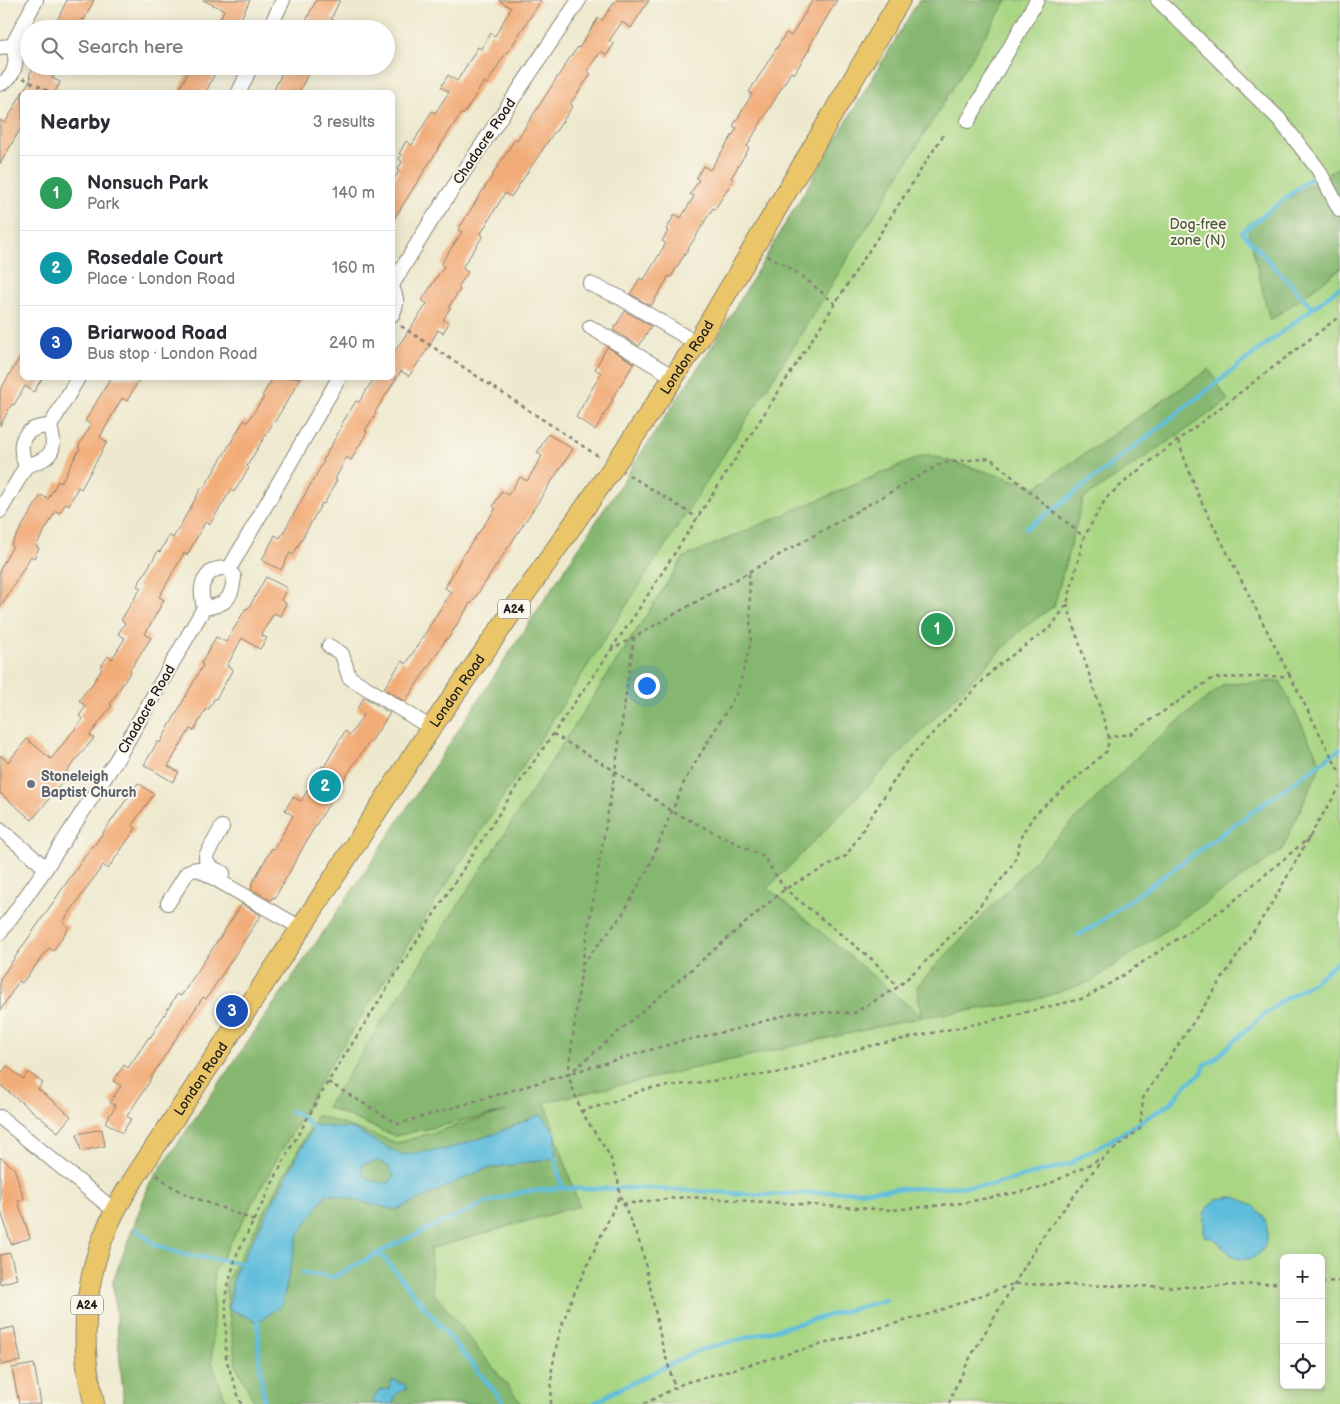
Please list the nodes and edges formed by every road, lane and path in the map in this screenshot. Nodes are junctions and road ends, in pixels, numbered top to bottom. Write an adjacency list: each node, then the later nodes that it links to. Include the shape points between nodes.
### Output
1 (36, 0): 7 (street)
2 (283, 0): 8 (street)
3 (579, 0): 20 (street, Chadacre Road, via 430,221)
4 (900, 0): 19 (highway, London Road / A24)
5 (1037, 0): 16 (street)
6 (1158, 0): 18 (street, via 1279,119 1318,170)
7 (23, 20)
8 (273, 20)
9 (20, 25): 10 (street)
10 (6, 47): 11 (street, via 15,52)
11 (13, 73): 13 (street); 14 (path)
12 (247, 75): 15 (street)
13 (0, 84)
14 (46, 90)
15 (240, 90)
16 (968, 121)
17 (944, 134): 23 (path)
18 (1340, 210)
19 (752, 250): 23 (path, via 779,261); 27 (highway, London Road / A24)
20 (395, 281)
21 (590, 284): 27 (street, via 619,297)
22 (395, 294): 25 (street, Chadacre Road)
23 (835, 304): 36 (path)
24 (1340, 316): 32 (path)
25 (395, 319): 34 (path, via 404,329)
26 (590, 327): 28 (street)
27 (696, 343): 28 (highway, London Road / A24)
28 (674, 377): 34 (highway, London Road / A24)
29 (77, 380): 31 (street)
30 (338, 380): 38 (street)
31 (50, 426): 33 (street, via 54,446 51,453); 33 (street, via 39,426 24,438 21,445)
32 (1178, 441): 37 (path, via 1106,498); 45 (path, via 1200,497)
33 (26, 466): 35 (street)
34 (614, 466): 36 (path); 46 (highway, London Road / A24)
35 (0, 511)
36 (698, 518): 44 (path)
37 (1084, 537): 39 (path, via 990,458 942,463); 40 (path)
38 (229, 569): 41 (street, via 234,577 231,595 224,603); 41 (street, via 220,567 204,579 201,589)
39 (749, 571): 42 (path); 52 (path, via 751,642 738,691 685,780)
40 (1068, 604): 48 (path); 57 (path, via 1051,626 996,667 908,760 846,856)
41 (204, 608): 56 (street, Chadacre Road, via 117,760)
42 (634, 637): 44 (path); 49 (path)
43 (329, 646): 46 (street, via 342,654 349,677)
44 (610, 650): 47 (path)
45 (1290, 676): 48 (path, via 1212,678 1130,734); 50 (path)
46 (431, 728): 59 (highway, London Road / A24)
47 (553, 734): 49 (path); 64 (path)
48 (1109, 737): 62 (path, via 1107,751 1035,814 1022,834 1016,857 1004,877 976,910)
49 (615, 772): 52 (path); 61 (path)
50 (1340, 773)
51 (1340, 787): 55 (path)
52 (671, 811): 57 (path, via 764,857); 61 (path, via 647,871 622,915)
53 (222, 827): 59 (street, via 206,856 209,865)
54 (0, 829): 56 (street)
55 (1310, 837): 65 (path, via 1229,905 1085,998 865,1047 784,1072 645,1089); 67 (path, via 1270,905 1143,1098 1140,1128)
56 (46, 868): 60 (street, Chadacre Road)
57 (785, 889): 62 (path, via 874,961); 63 (path)
58 (168, 904): 59 (street, via 187,873 198,869)
59 (303, 924): 68 (highway, London Road / A24)
60 (0, 933)
61 (582, 965): 63 (path)
62 (898, 987): 63 (path, via 854,1013 796,1012)
63 (568, 1075): 64 (path, via 398,1124); 65 (path)
64 (328, 1082): 72 (path)
65 (581, 1111): 69 (path, via 610,1156)
66 (0, 1117): 71 (street)
67 (1104, 1157): 70 (path, via 1041,1188 962,1203 892,1210 685,1197); 76 (path, via 1043,1236)
68 (143, 1166): 71 (highway, London Road / A24); 72 (path, via 178,1190)
69 (620, 1196): 70 (path); 80 (path, via 571,1300 559,1334 552,1369)
70 (623, 1204): 77 (path, via 642,1249)
71 (115, 1211): 78 (highway, London Road / A24, via 97,1255 89,1286 87,1367)
72 (254, 1221): 79 (path, via 236,1256 226,1293 226,1359)
73 (1340, 1281): 74 (path)
74 (1325, 1282)
75 (1280, 1283): 76 (path, via 1194,1287)
76 (1013, 1284): 77 (path, via 929,1314 684,1382); 82 (path, via 971,1356)
77 (675, 1388): 81 (path)
78 (94, 1404)
79 (241, 1404)
80 (551, 1404)
81 (644, 1404)
82 (949, 1404)

